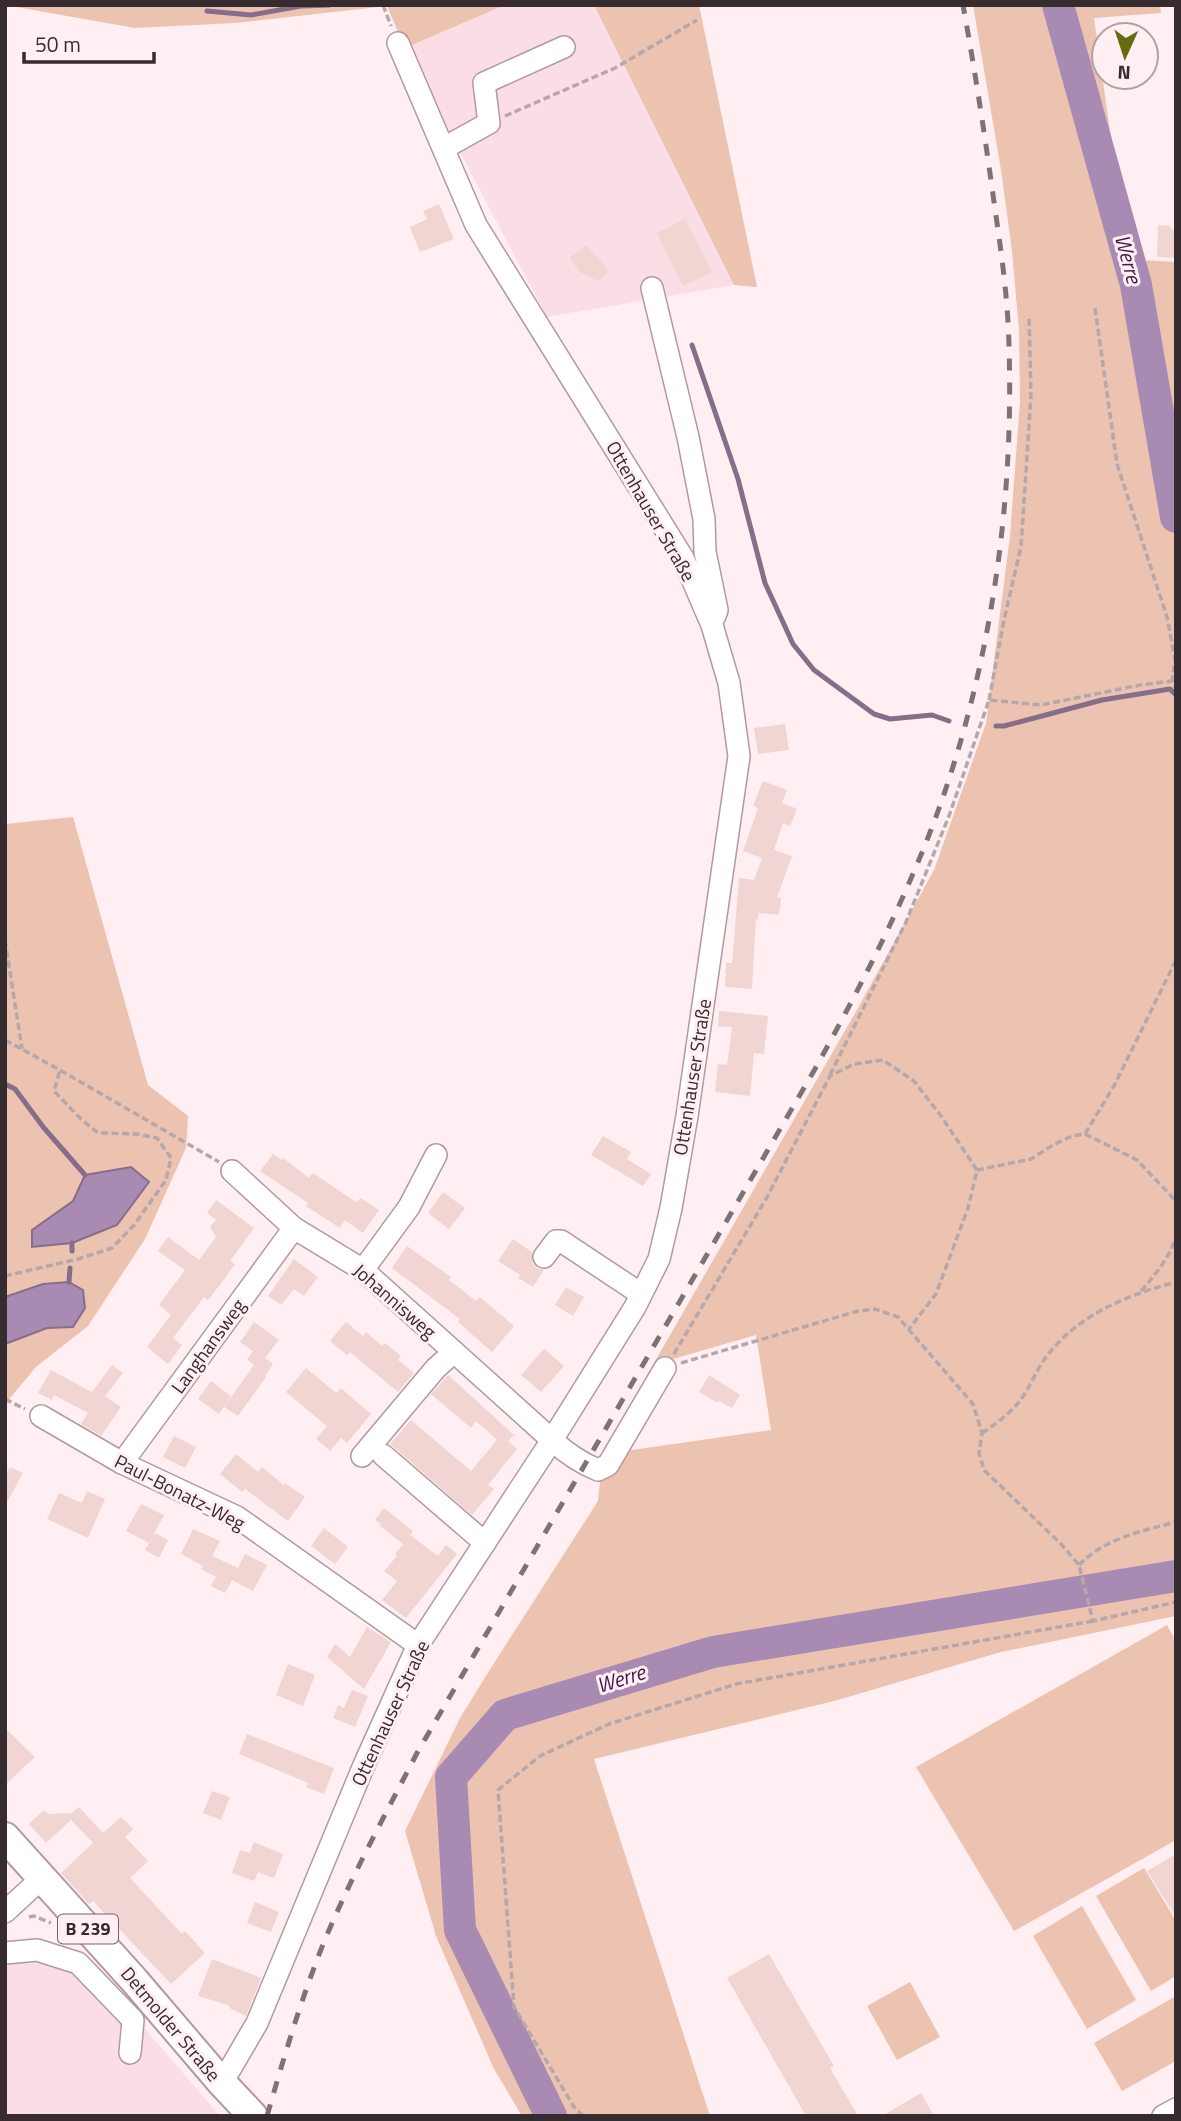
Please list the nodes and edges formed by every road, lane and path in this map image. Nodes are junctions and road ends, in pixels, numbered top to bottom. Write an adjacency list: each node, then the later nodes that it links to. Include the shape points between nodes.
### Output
1 (697, 20): 4 (path, via 615,68)
2 (398, 43): 5 (street, Ottenhauser Straße)
3 (564, 47): 4 (street, via 484,83)
4 (489, 123): 5 (street)
5 (444, 148): 9 (street, Ottenhauser Straße, via 476,225 683,558)
6 (652, 288): 9 (street, via 704,519 705,552 717,610)
7 (1095, 309): 10 (path, via 1117,464 1167,617 1175,660)
8 (1028, 315): 12 (path, via 1031,395 1021,547)
9 (712, 625): 32 (street, Ottenhauser Straße, via 729,683 739,756 671,1208 659,1259)
10 (1172, 681): 11 (path); 12 (path, via 1041,705)
11 (1176, 690)
12 (989, 700): 19 (path, via 906,922)
13 (5, 940): 14 (path)
14 (6, 948): 17 (path)
15 (1176, 960): 20 (path)
16 (5, 1040): 17 (path)
17 (22, 1049): 18 (path)
18 (60, 1070): 23 (path); 29 (path, via 54,1091 98,1133 158,1138 171,1158 166,1180 112,1248)
19 (830, 1076): 22 (path, via 854,1064 883,1060 914,1081); 35 (path, via 766,1199)
20 (1085, 1134): 22 (path, via 1072,1136 1031,1159); 24 (path, via 1137,1160)
21 (436, 1155): 28 (street, via 409,1207)
22 (977, 1170): 33 (path, via 936,1294)
23 (232, 1171): 25 (street, Johannisweg)
24 (1176, 1201)
25 (294, 1228): 28 (street, Johannisweg); 39 (street, Langhansweg)
26 (1176, 1238): 31 (path, via 1170,1254)
27 (544, 1256): 32 (street, via 561,1241)
28 (363, 1270): 34 (street, Johannisweg)
29 (5, 1276)
30 (1176, 1282): 31 (path)
31 (1139, 1292): 37 (path, via 1077,1325 1058,1342 1019,1401)
32 (641, 1294): 38 (street, Ottenhauser Straße)
33 (909, 1329): 35 (path, via 898,1317 875,1309 858,1311); 37 (path, via 973,1404)
34 (454, 1352): 38 (street, Johannisweg); 41 (street, via 436,1368 373,1456)
35 (665, 1368): 38 (street, Johannisweg, via 608,1465 598,1470 586,1465)
36 (41, 1416): 39 (street, Paul-Bonatz-Weg)
37 (982, 1433): 42 (path, via 979,1453 984,1470)
38 (552, 1440): 41 (street, Ottenhauser Straße)
39 (122, 1463): 45 (street, Paul-Bonatz-Weg, via 237,1517)
40 (1176, 1522): 42 (path, via 1121,1538 1093,1551)
41 (485, 1543): 45 (street, Ottenhauser Straße)
42 (1079, 1565): 44 (path)
43 (1176, 1602): 44 (path)
44 (1093, 1621): 54 (path, via 736,1684 609,1724 540,1756 498,1790 514,2007)
45 (418, 1645): 51 (street, Ottenhauser Straße, via 257,2023)
46 (5, 1837): 47 (main road, Detmolder Straße / B 239)
47 (42, 1878): 48 (street); 51 (main road, Detmolder Straße / B 239)
48 (5, 1912)
49 (5, 1953): 50 (street, via 37,1950 78,1963 133,2020)
50 (130, 2053)
51 (222, 2083): 53 (main road, Detmolder Straße / B 239)
52 (1176, 2109): 55 (street)
53 (253, 2116)
54 (583, 2116)
55 (1163, 2116)

